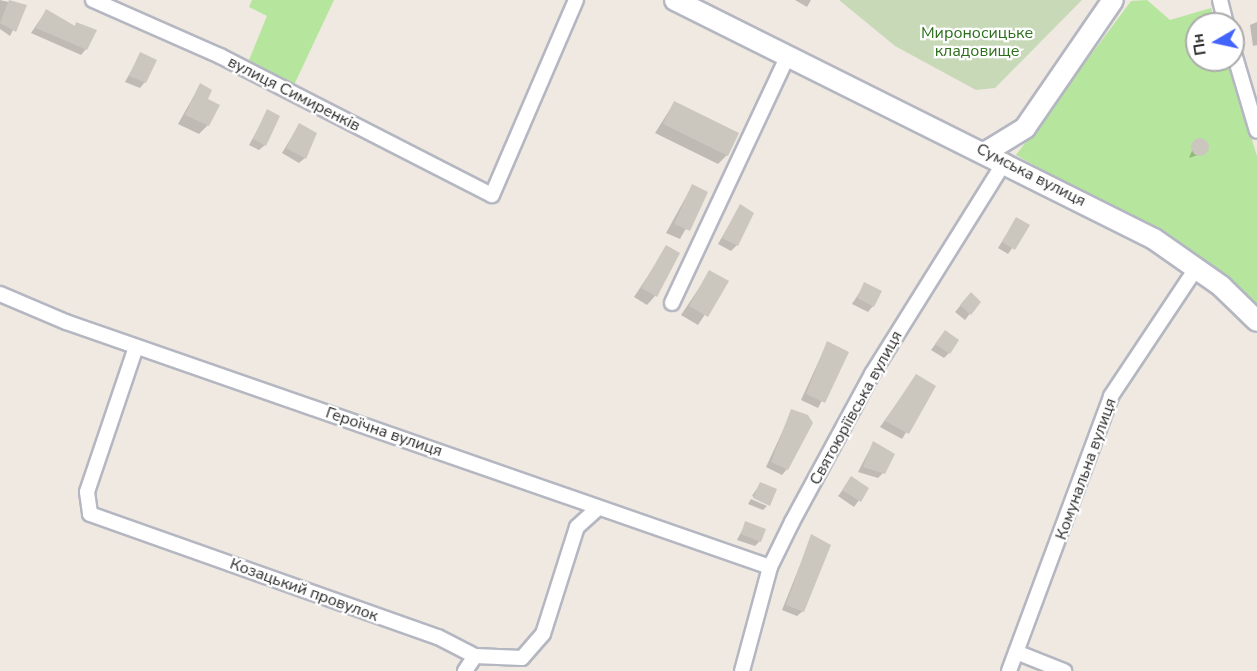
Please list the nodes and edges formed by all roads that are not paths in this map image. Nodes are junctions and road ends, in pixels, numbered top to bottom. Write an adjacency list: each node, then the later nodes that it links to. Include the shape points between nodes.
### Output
1 (93, 0): 2 (street, вулиця Симиренків, via 220,56 492,195)
2 (576, 0)
3 (675, 0): 5 (main road, Сумська вулиця)
4 (1113, 0): 9 (main road, via 1025,128)
5 (788, 55): 9 (main road, Сумська вулиця); 13 (street)
6 (1243, 72): 7 (street)
7 (1250, 89): 8 (street)
8 (1257, 131)
9 (986, 152): 10 (main road, Сумська вулиця)
10 (1005, 161): 11 (main road, Сумська вулиця); 17 (street, Святоюріївська вулиця, via 873,374)
11 (1197, 267): 14 (main road, Сумська вулиця); 18 (street, Комунальна вулиця, via 1111,396)
12 (4, 298): 15 (street, Героїчна вулиця)
13 (672, 303)
14 (1257, 321)
15 (136, 347): 16 (street, Героїчна вулиця); 19 (street, Козацький провулок, via 87,492 90,514 438,637)
16 (598, 508): 17 (street, Героїчна вулиця); 19 (street, Козацький провулок, via 577,527 543,634 522,658)
17 (770, 567): 21 (street, Святоюріївська вулиця)
18 (1016, 652): 22 (street, Комунальна вулиця); 23 (street)
19 (475, 656): 20 (street)
20 (465, 671)
21 (742, 671)
22 (1009, 671)
23 (1064, 671)

